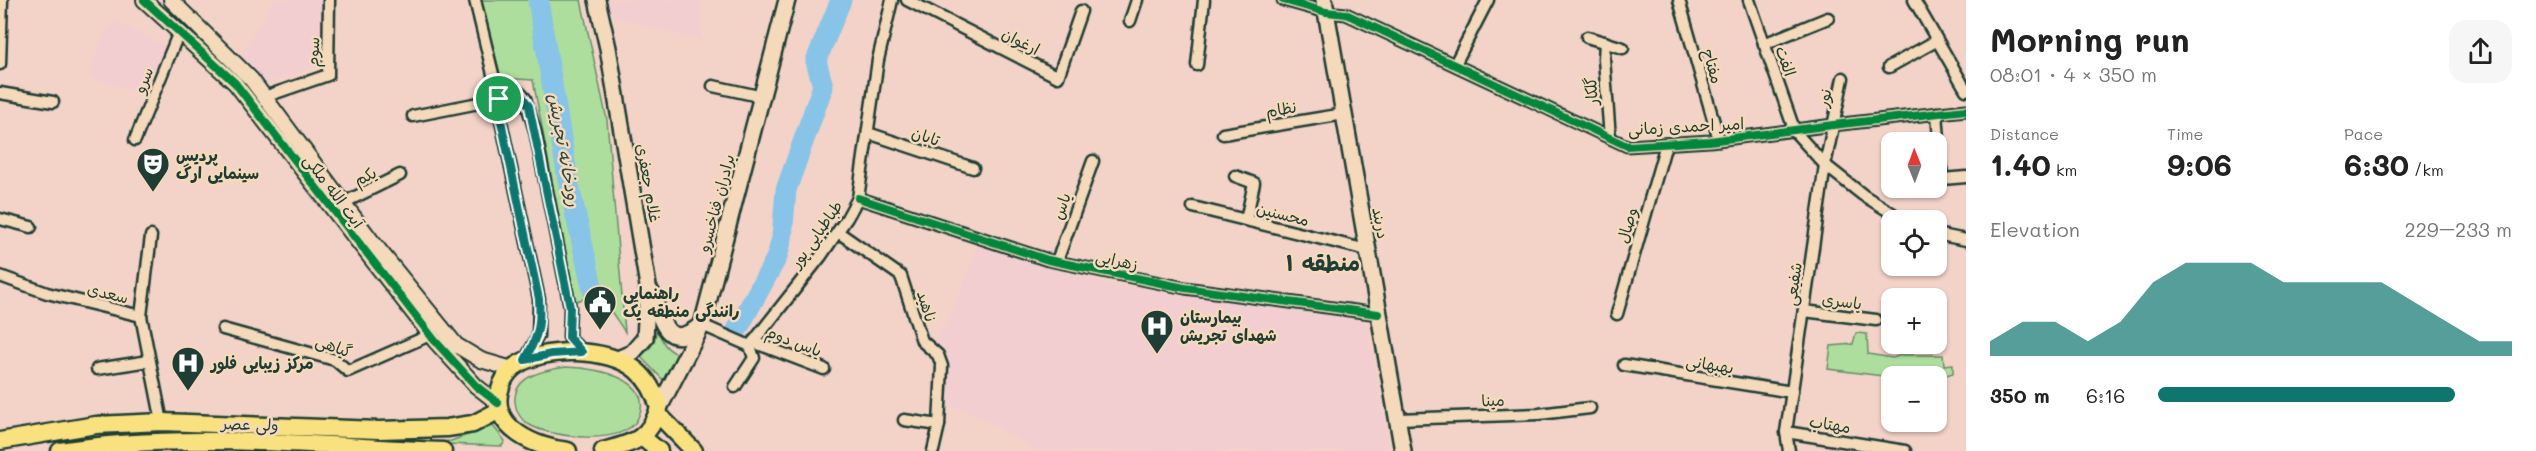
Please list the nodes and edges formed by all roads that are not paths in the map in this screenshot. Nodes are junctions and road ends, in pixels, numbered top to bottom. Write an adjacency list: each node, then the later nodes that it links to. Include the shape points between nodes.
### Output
1 (2, 0): 27 (street)
2 (144, 0): 21 (street, آیت الله ملکی)
3 (171, 0): 35 (street, آیت الله ملکی, via 251,79)
4 (329, 0): 35 (street, سوم, via 328,75)
5 (475, 0): 37 (street)
6 (597, 0): 71 (main road, غلام جعفری)
7 (787, 0): 36 (main road, برادران فناخسرو)
8 (892, 0): 45 (street, طباطبایی پور, via 878,60)
9 (907, 0): 18 (street, ارغوان, via 1058,77)
10 (1137, 0): 20 (street)
11 (1204, 0): 29 (street)
12 (1283, 0): 17 (street, امیر احمدی زمانی)
13 (1488, 0): 28 (street)
14 (1679, 0): 49 (street, مفتاح)
15 (1749, 0): 25 (street, الفت)
16 (1914, 0): 23 (street)
17 (1325, 6): 28 (street, امیر احمدی زمانی); 41 (main road, دربند)
18 (1081, 11)
19 (1828, 18): 25 (street)
20 (1130, 21)
21 (179, 32): 48 (street, سرو); 79 (street, آیت الله ملکی, via 235,83)
22 (1587, 37): 24 (street)
23 (1936, 41): 30 (street); 33 (street)
24 (1605, 42): 26 (street); 47 (street, گلکار)
25 (1764, 44): 44 (street, الفت)
26 (1623, 48)
27 (0, 64)
28 (1455, 64): 47 (street, امیر احمدی زمانی)
29 (1197, 65)
30 (1889, 67)
31 (1843, 78): 43 (street, نور)
32 (713, 86): 36 (street)
33 (1966, 90)
34 (0, 93): 38 (street)
35 (264, 97): 58 (street, آیت الله ملکی)
36 (763, 97): 77 (main road, برادران فناخسرو)
37 (499, 99): 42 (street); 81 (street, via 513,91 520,93 529,106 570,307 569,337); 84 (street, via 539,299 538,336)
38 (53, 102)
39 (1966, 110): 40 (street, امیر احمدی زمانی)
40 (1937, 113): 43 (street, امیر احمدی زمانی); 56 (street, via 1942,179)
41 (1344, 114): 46 (street, نظام); 68 (main road, دربند)
42 (413, 116)
43 (1833, 124): 44 (street, امیر احمدی زمانی); 52 (street, نور)
44 (1795, 132): 49 (street, امیر احمدی زمانی); 52 (street)
45 (868, 133): 53 (street, تابان); 57 (street, طباطبایی پور)
46 (1223, 134)
47 (1610, 138): 50 (street, امیر احمدی زمانی, via 1628,146)
48 (135, 140)
49 (1719, 140): 50 (street, امیر احمدی زمانی)
50 (1666, 144): 74 (street, وصال)
51 (1093, 161): 69 (street, یاس)
52 (1825, 165): 60 (street); 72 (street, شفیعی)
53 (974, 168)
54 (400, 175): 58 (street, یکم)
55 (1235, 176): 62 (street, via 1254,183)
56 (1966, 177)
57 (858, 198): 64 (street, طباطبایی پور); 69 (street, زهرایی)
58 (343, 203): 84 (street, آیت الله ملکی, via 456,345 481,360)
59 (1193, 207): 62 (street, محسنین)
60 (1887, 210)
61 (0, 219): 63 (street)
62 (1246, 220): 68 (street, محسنین)
63 (32, 227)
64 (838, 232): 80 (street, طباطبایی پور); 96 (street, ناهید, via 901,276 922,341 938,356 942,366)
65 (151, 236): 75 (street)
66 (1947, 236): 67 (street)
67 (1966, 240)
68 (1367, 250): 73 (main road, دربند)
69 (1057, 261): 73 (street, زهرایی, via 1185,288)
70 (0, 276): 75 (street, سعدی, via 47,293)
71 (648, 286): 77 (main road, via 668,333 690,334); 82 (main road, غلام جعفری, via 645,338 632,353)
72 (1804, 311): 76 (street, یاسری); 89 (street, شفیعی)
73 (1378, 314): 93 (main road, دربند)
74 (1617, 314)
75 (141, 316): 83 (street, سعدی)
76 (1876, 320)
77 (702, 325): 80 (street); 92 (main road, برادران فناخسرو)
78 (223, 329): 79 (street, گیاهی, via 335,360 348,371)
79 (430, 335): 90 (street, آیت الله ملکی)
80 (751, 344): 87 (street, یاس دوم); 88 (street, via 754,358)
81 (582, 352): 82 (main road); 84 (main road, via 551,354)
82 (618, 359): 92 (main road, via 649,383)
83 (150, 361): 86 (street); 95 (street, سعدی)
84 (519, 364): 90 (main road, via 502,381)
85 (1624, 365): 89 (street, بهبهانی)
86 (97, 369)
87 (824, 369)
88 (735, 387)
89 (1792, 392): 97 (street, شفیعی)
90 (498, 407): 95 (main road, ولی عصر, via 473,424 447,428 379,430); 105 (main road, via 520,435)
91 (1590, 408): 93 (street, مینا, via 1539,414)
92 (658, 411): 98 (main road); 108 (main road)
93 (1398, 419): 110 (main road, دربند)
94 (904, 420): 96 (street)
95 (162, 422): 99 (main road, ولی عصر, via 96,425)
96 (939, 425): 109 (street, ناهید)
97 (1786, 432): 111 (street, شفیعی); 112 (street, مهتاب)
98 (643, 438): 106 (main road); 107 (main road)
99 (0, 441)
100 (169, 446): 101 (main road, ولی عصر); 102 (main road, ولی عصر, via 102,445)
101 (263, 447): 103 (main road, ولی عصر)
102 (60, 451)
103 (443, 451)
104 (540, 451): 105 (main road)
105 (564, 451)
106 (603, 451)
107 (659, 451)
108 (694, 451)
109 (933, 451)
110 (1404, 451)
111 (1788, 451)
112 (1905, 451)

